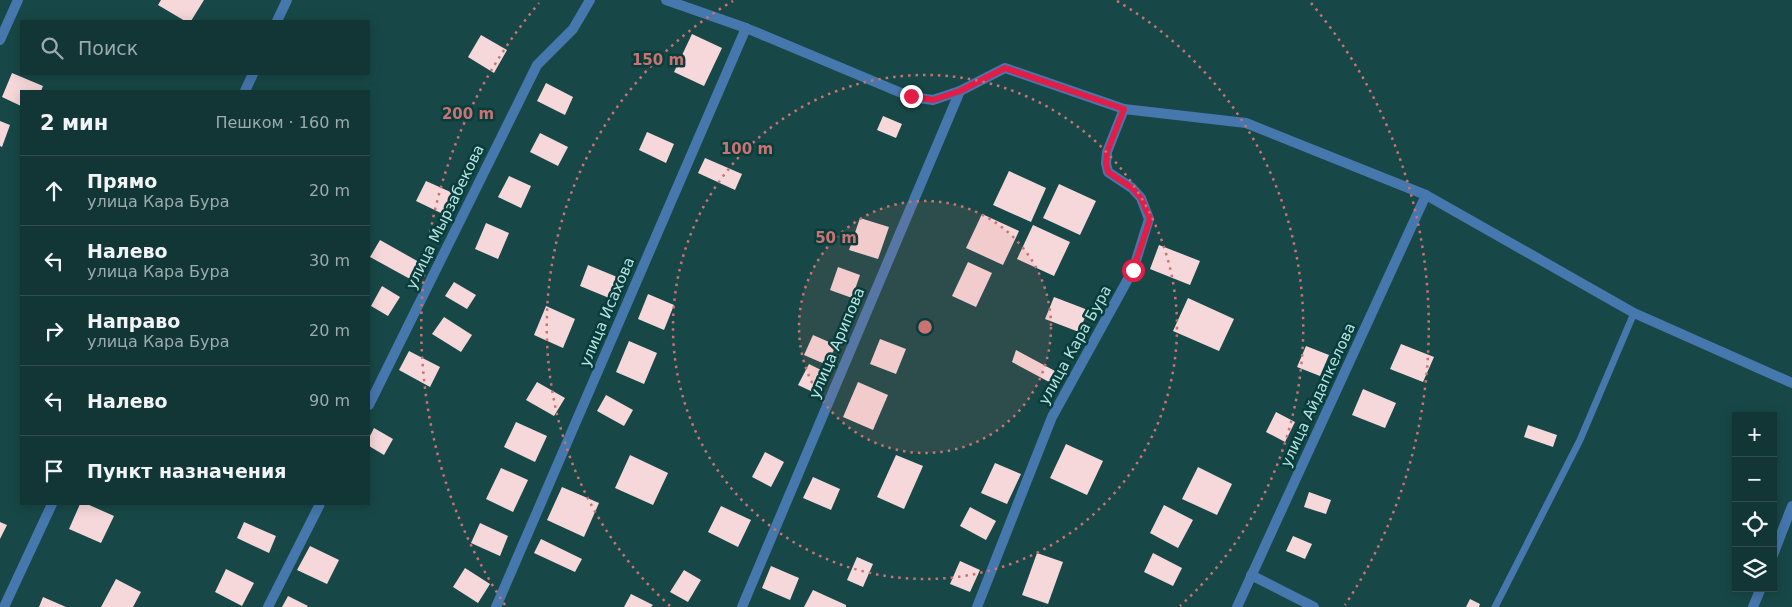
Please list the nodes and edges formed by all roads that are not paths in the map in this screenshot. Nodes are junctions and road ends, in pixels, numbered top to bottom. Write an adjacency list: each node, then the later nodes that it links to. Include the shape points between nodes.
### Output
1 (18, 0): 7 (street)
2 (287, 0): 5 (street)
3 (590, 0): 15 (street, улица Мырзабекова, via 573,29 537,65)
4 (666, 0): 6 (street)
5 (277, 20)
6 (746, 28): 10 (street, via 911,96 933,100); 24 (street, улица Исахова)
7 (0, 40)
8 (253, 75): 9 (street)
9 (245, 90)
10 (960, 91): 11 (street, via 1005,68); 25 (street, улица Арипова)
11 (1124, 109): 12 (street, via 1246,123); 26 (street, улица Кара Бура, via 1107,152 1108,172 1141,198 1150,219 1133,270 1052,417)
12 (1426, 195): 13 (street); 20 (street, улица Айдапкелова)
13 (1634, 313): 14 (street); 29 (lane, via 1580,440)
14 (1792, 383)
15 (370, 403)
16 (52, 505): 22 (street)
17 (319, 505): 23 (street)
18 (1792, 506): 19 (street)
19 (1776, 547)
20 (1251, 575): 27 (street, улица Айдапкелова); 28 (street)
21 (1760, 592): 30 (street)
22 (4, 607)
23 (268, 607)
24 (496, 607)
25 (742, 607)
26 (976, 607)
27 (1236, 607)
28 (1314, 607)
29 (1495, 607)
30 (1754, 607)

